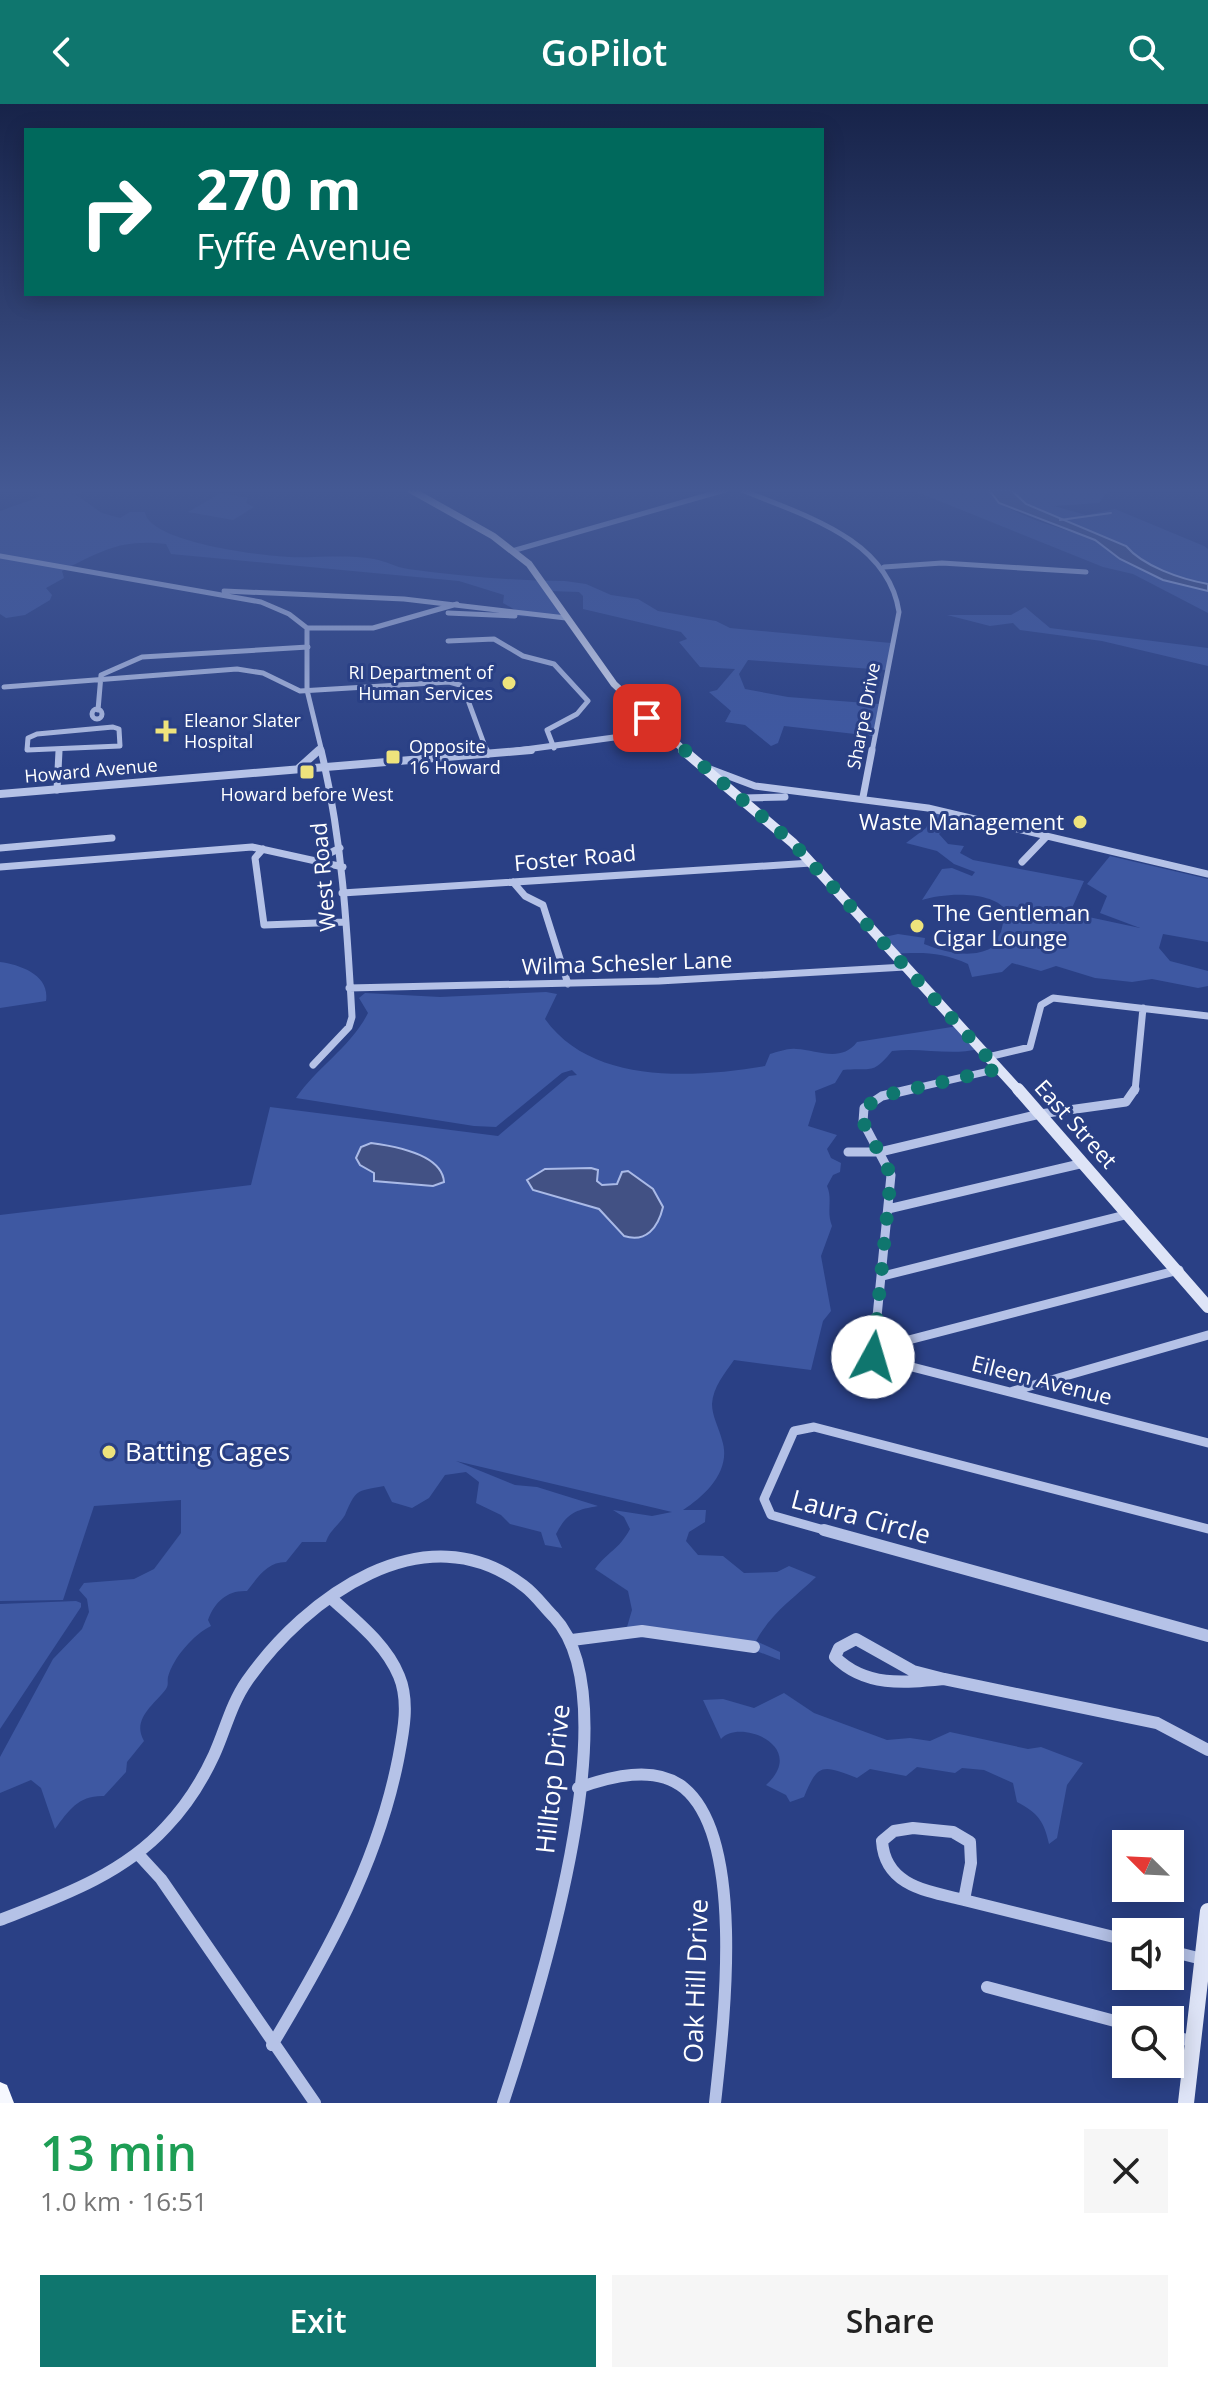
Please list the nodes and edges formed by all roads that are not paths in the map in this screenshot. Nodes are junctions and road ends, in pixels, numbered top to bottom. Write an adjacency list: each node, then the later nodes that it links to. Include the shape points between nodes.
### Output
1 (156, 583): 4 (street)
2 (543, 583): 8 (main road, East Street)
3 (894, 583): 27 (street, Sharpe Drive, via 899,612)
4 (195, 590): 5 (street); 9 (street, via 265,603)
5 (458, 604): 7 (street); 9 (street, via 373,628)
6 (448, 613): 7 (street)
7 (540, 618): 8 (street)
8 (566, 618): 16 (main road, East Street, via 614,684)
9 (307, 628): 11 (street, West Road)
10 (448, 641): 17 (street, via 494,639 563,671 588,701 577,714 547,730)
11 (308, 647): 12 (street, via 142,657 108,669); 14 (street, West Road)
12 (99, 679): 13 (street); 14 (street, via 241,669); 15 (street)
13 (4, 687)
14 (307, 690): 18 (street, West Road); 20 (street, via 460,685)
15 (98, 710)
16 (662, 731): 17 (street, Howard Avenue); 21 (main road, East Street)
17 (554, 748): 20 (street, Howard Avenue)
18 (320, 749): 22 (street, West Road); 23 (street)
19 (59, 751): 19 (street, via 120,746 119,729 28,738 31,753); 24 (street)
20 (488, 754): 22 (street, Howard Avenue)
21 (704, 765): 26 (street, via 759,789); 28 (main road, East Street)
22 (327, 767): 23 (street, Howard Avenue); 32 (street, West Road)
23 (298, 770): 24 (street, Howard Avenue)
24 (57, 790): 25 (street, Howard Avenue)
25 (0, 794)
26 (814, 796): 27 (street); 28 (street)
27 (863, 797): 29 (street)
28 (744, 798): 36 (main road, East Street)
29 (1046, 837): 35 (street); 39 (street)
30 (112, 838): 31 (street)
31 (0, 848)
32 (340, 848): 34 (street); 38 (street, West Road)
33 (263, 849): 34 (street); 37 (street); 42 (street, via 255,858 264,925)
34 (314, 861): 38 (street)
35 (1022, 862)
36 (811, 863): 40 (street, Foster Road, via 631,869); 43 (main road, East Street)
37 (0, 867)
38 (343, 867): 41 (street, West Road)
39 (1208, 874)
40 (513, 882): 41 (street, Foster Road); 44 (street, via 520,893 543,905)
41 (342, 893): 42 (street, West Road)
42 (344, 922): 45 (street, West Road)
43 (905, 967): 44 (street, Wilma Schesler Lane); 48 (main road, East Street)
44 (568, 984): 45 (street, Wilma Schesler Lane)
45 (349, 988): 49 (street, West Road, via 351,1022)
46 (1143, 1008): 47 (street); 48 (street, via 1049,999 1041,1005 1030,1047); 51 (street, via 1132,1097 1119,1105)
47 (1208, 1016)
48 (988, 1057): 50 (main road, East Street)
49 (313, 1065)
50 (998, 1069): 51 (main road, East Street); 53 (street, via 882,1096 869,1105 861,1116)
51 (1040, 1114): 53 (street); 54 (main road, East Street)
52 (848, 1152): 53 (street)
53 (880, 1152): 55 (street, via 891,1175)
54 (1085, 1163): 55 (street); 56 (main road, East Street)
55 (888, 1209): 58 (street)
56 (1130, 1213): 57 (main road, East Street); 58 (street)
57 (1179, 1270): 59 (main road, East Street); 62 (street)
58 (883, 1276): 62 (street)
59 (1204, 1295): 60 (main road, East Street)
60 (1208, 1307)
61 (1208, 1335): 63 (street)
62 (874, 1349): 63 (street, Eileen Avenue, via 873,1357)
63 (1010, 1392): 64 (street, Eileen Avenue)
64 (1208, 1443)
65 (1208, 1529): 67 (street, Laura Circle, via 814,1427 794,1431 764,1499 771,1515)
66 (331, 1598): 68 (street, Hilltop Drive, via 365,1573 395,1561 430,1554 461,1556 533,1594); 73 (street, Hilltop Drive, via 297,1623 246,1682 191,1798); 84 (street, via 377,1643 399,1674 406,1707 396,1777 376,1846 345,1921)
67 (1208, 1636)
68 (572, 1640): 69 (street, via 624,1628); 72 (street, Hilltop Drive, via 584,1689)
69 (754, 1647)
70 (944, 1679): 70 (street, via 913,1671 856,1639 839,1648 835,1657 875,1681); 71 (street, via 1157,1723)
71 (1208, 1750)
72 (578, 1788): 88 (street, Hilltop Drive, via 554,1929); 89 (street, Oak Hill Drive, via 613,1775 665,1778 687,1790 709,1825 726,1902)
73 (138, 1854): 76 (street, Hilltop Drive, via 88,1886); 84 (street, via 161,1879)
74 (964, 1900): 74 (street, via 894,1878 885,1866 882,1841 894,1831 913,1828 959,1832 971,1840 975,1849); 77 (street)
75 (1208, 1911): 79 (main road)
76 (0, 1920)
77 (1112, 1937)
78 (1184, 1954): 79 (street)
79 (1203, 1959): 83 (main road)
80 (987, 1987): 81 (street)
81 (1112, 2020)
82 (1184, 2040): 83 (street)
83 (1193, 2042): 90 (main road)
84 (272, 2045): 87 (street)
85 (0, 2092): 86 (main road)
86 (4, 2103)
87 (315, 2103)
88 (503, 2103)
89 (715, 2103)
90 (1186, 2103)

